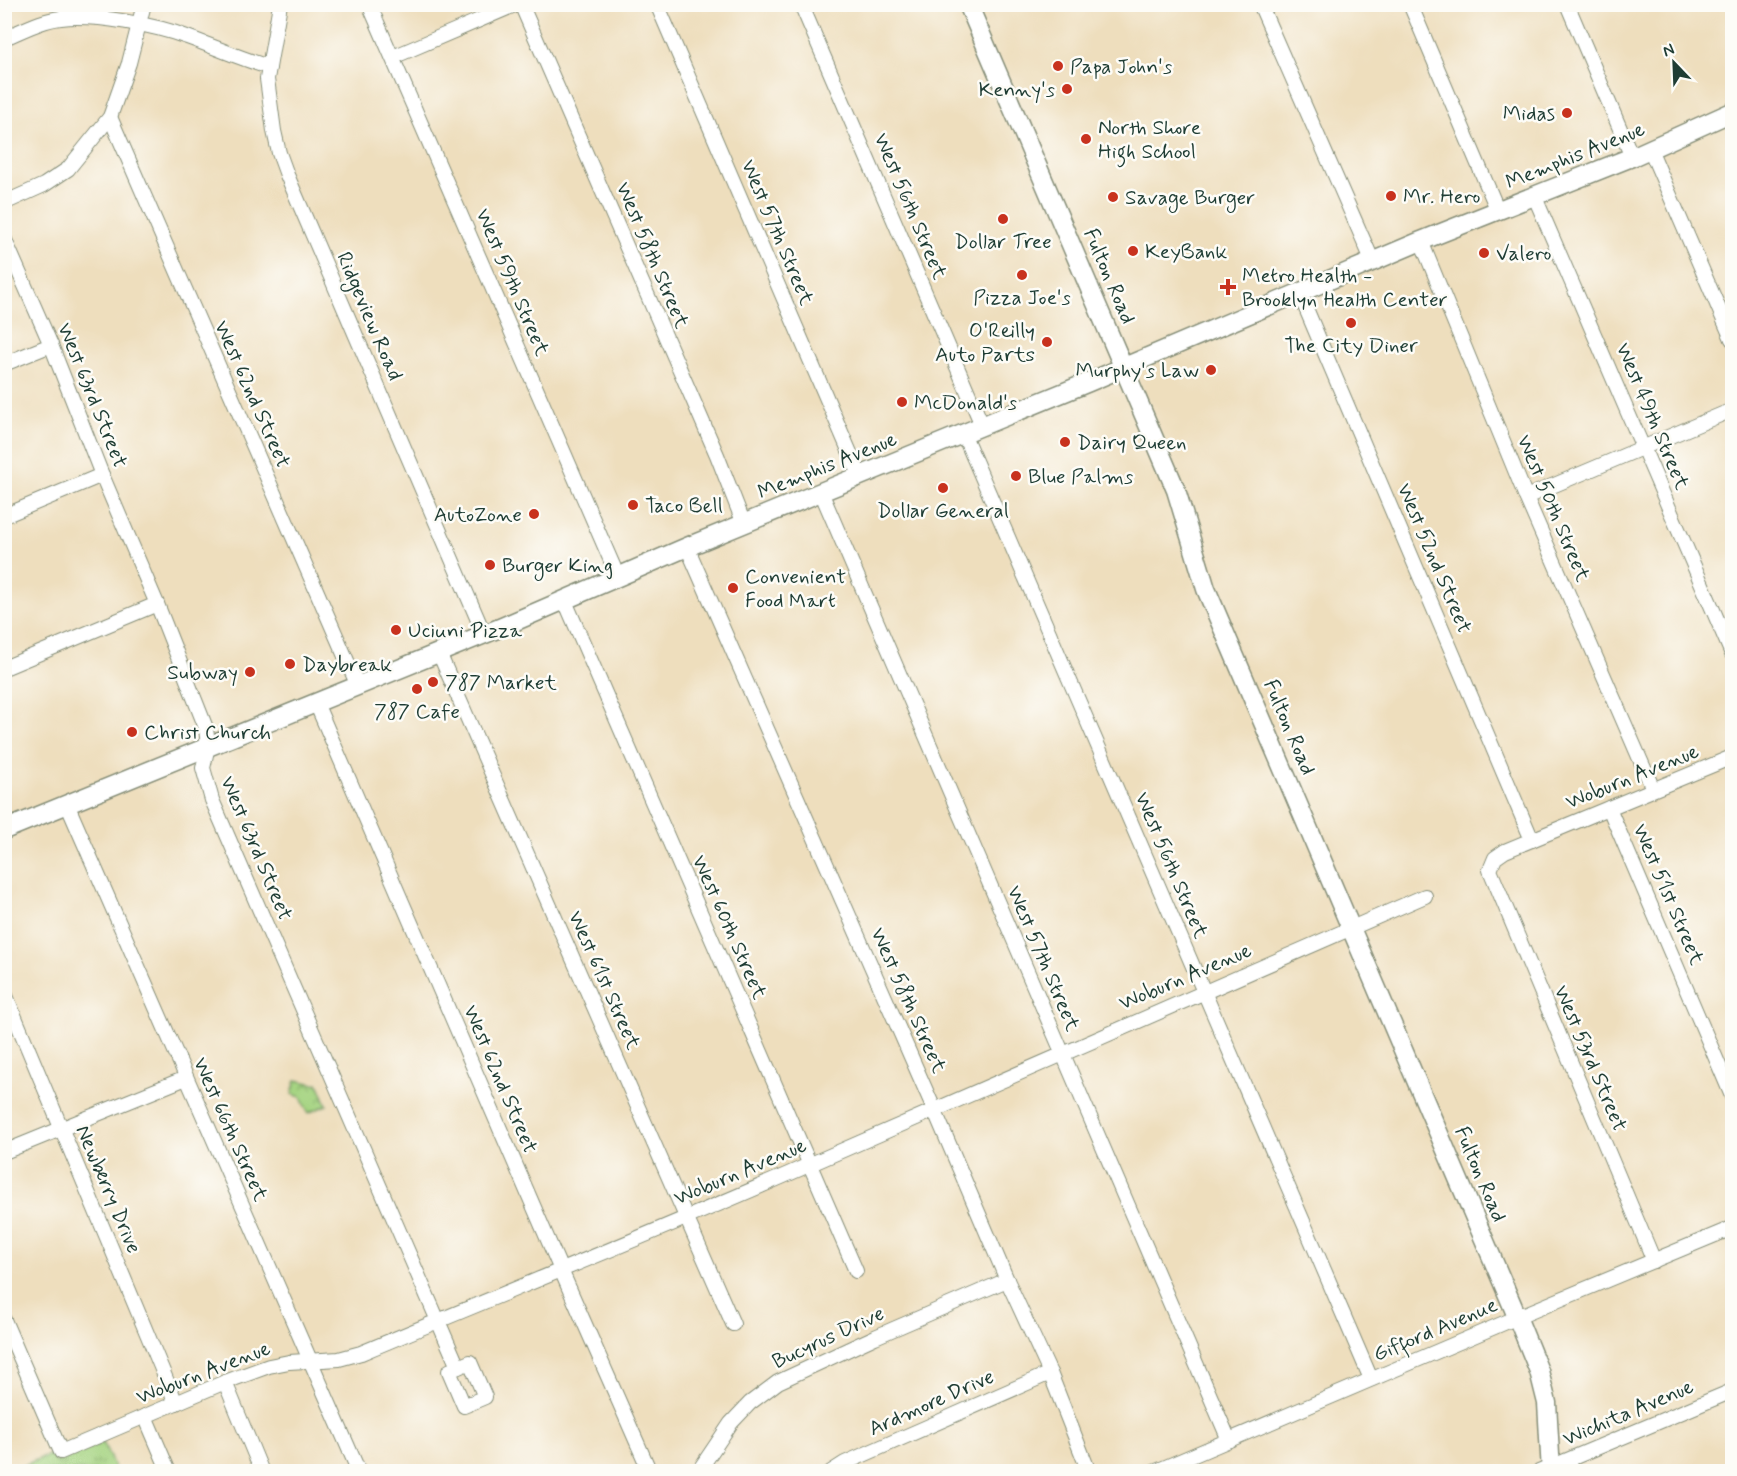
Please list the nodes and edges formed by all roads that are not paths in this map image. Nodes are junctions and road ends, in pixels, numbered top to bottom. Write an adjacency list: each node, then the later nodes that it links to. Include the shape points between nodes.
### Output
1 (144, 4): 11 (street)
2 (280, 4): 14 (street, Ridgeview Road)
3 (369, 4): 13 (street, West 59th Street)
4 (519, 4): 13 (street); 39 (street, West 58th Street)
5 (657, 4): 35 (street, West 57th Street)
6 (801, 4): 31 (street, West 56th Street)
7 (968, 4): 29 (main road, Fulton Road)
8 (1260, 4): 24 (street)
9 (1410, 4): 21 (street)
10 (1567, 4): 18 (street)
11 (140, 25): 12 (street, via 59,18); 14 (street, via 186,36); 16 (street)
12 (4, 38)
13 (393, 57): 41 (street, West 59th Street)
14 (269, 67): 44 (street, Ridgeview Road, via 274,131 287,175)
15 (1732, 112): 17 (main road, Memphis Avenue)
16 (110, 117): 20 (street, via 68,169); 48 (street, West 62nd Street)
17 (1650, 149): 18 (main road, Memphis Avenue); 26 (street)
18 (1632, 157): 19 (main road, Memphis Avenue)
19 (1534, 195): 21 (main road, Memphis Avenue); 33 (street, West 49th Street)
20 (4, 203)
21 (1498, 211): 23 (main road, Memphis Avenue)
22 (4, 238): 27 (street, West 63rd Street)
23 (1420, 241): 24 (main road, Memphis Avenue); 37 (street, West 50th Street)
24 (1373, 261): 25 (main road, Memphis Avenue)
25 (1299, 292): 29 (main road, Memphis Avenue); 56 (street, West 52nd Street)
26 (1732, 339)
27 (51, 345): 28 (street); 34 (street, West 63rd Street)
28 (4, 364)
29 (1125, 367): 31 (main road, Memphis Avenue); 59 (main road, Fulton Road, via 1176,490 1206,589)
30 (1732, 410): 33 (street)
31 (982, 425): 32 (main road, Memphis Avenue)
32 (963, 433): 35 (main road, Memphis Avenue); 60 (street, West 56th Street)
33 (1644, 448): 37 (street); 46 (street, West 49th Street)
34 (102, 475): 38 (street); 43 (street, West 63rd Street)
35 (860, 476): 36 (main road, Memphis Avenue)
36 (821, 492): 39 (main road, Memphis Avenue); 62 (street, West 57th Street)
37 (1526, 497): 52 (street, West 50th Street)
38 (4, 516)
39 (744, 524): 40 (main road, Memphis Avenue)
40 (687, 547): 41 (main road, Memphis Avenue); 65 (street, West 58th Street)
41 (618, 577): 42 (main road, Memphis Avenue)
42 (565, 601): 44 (main road, Memphis Avenue); 68 (street, West 60th Street)
43 (157, 604): 47 (street); 50 (street, West 63rd Street, via 206,728)
44 (484, 634): 45 (main road, Memphis Avenue)
45 (439, 653): 48 (main road, Memphis Avenue); 69 (street, West 61st Street)
46 (1732, 654)
47 (4, 668)
48 (357, 686): 49 (main road, Memphis Avenue)
49 (316, 703): 50 (main road, Memphis Avenue); 72 (street, West 62nd Street)
50 (208, 746): 53 (main road, Memphis Avenue); 77 (street, West 63rd Street, via 203,768 212,800)
51 (1732, 757): 52 (street, Woburn Avenue)
52 (1653, 789): 54 (street, Woburn Avenue)
53 (67, 804): 55 (main road, Memphis Avenue); 63 (street, West 66th Street)
54 (1610, 808): 56 (street, Woburn Avenue); 64 (street, West 51st Street)
55 (4, 830)
56 (1532, 840): 57 (street, Woburn Avenue, via 1495,858)
57 (1490, 870): 71 (street, West 53rd Street)
58 (1425, 896): 59 (street, Woburn Avenue)
59 (1351, 927): 60 (street, Woburn Avenue); 75 (main road, Fulton Road)
60 (1204, 990): 62 (street, Woburn Avenue); 82 (street, West 56th Street)
61 (4, 991): 66 (street, Newberry Drive)
62 (1062, 1053): 65 (street, Woburn Avenue); 87 (street, West 57th Street)
63 (186, 1078): 66 (street); 79 (street, West 66th Street)
64 (1732, 1096)
65 (934, 1109): 68 (street, Woburn Avenue); 74 (street, West 58th Street)
66 (61, 1128): 67 (street); 85 (street, Newberry Drive)
67 (4, 1152)
68 (811, 1164): 69 (street, Woburn Avenue); 73 (street, West 60th Street)
69 (687, 1217): 72 (street, Woburn Avenue); 78 (street, West 61st Street)
70 (1732, 1228): 71 (street, Gifford Avenue)
71 (1654, 1262): 75 (street, Gifford Avenue)
72 (561, 1270): 77 (street, Woburn Avenue); 92 (street, West 62nd Street)
73 (856, 1271)
74 (1006, 1280): 81 (street, West 58th Street); 93 (street, Bucyrus Drive, via 778,1383 731,1423)
75 (1518, 1317): 82 (street, Gifford Avenue); 88 (main road, Fulton Road, via 1547,1403)
76 (4, 1320): 86 (street, Woburn Avenue, via 61,1452)
77 (438, 1321): 79 (street, Woburn Avenue, via 361,1353); 80 (street, West 63rd Street)
78 (733, 1324)
79 (310, 1360): 83 (street, Woburn Avenue, via 269,1366); 91 (street, West 66th Street)
80 (458, 1367)
81 (1050, 1373): 94 (street, Ardmore Drive); 95 (street, West 58th Street)
82 (1371, 1379): 87 (street, Gifford Avenue)
83 (225, 1382): 85 (street, Woburn Avenue); 90 (street)
84 (1732, 1391): 88 (street, Wichita Avenue)
85 (176, 1403): 86 (street, Woburn Avenue)
86 (146, 1416): 89 (street)
87 (1229, 1440): 96 (street, Gifford Avenue)
88 (1547, 1470)
89 (169, 1472)
90 (262, 1472)
91 (358, 1472)
92 (650, 1472)
93 (698, 1472)
94 (831, 1472)
95 (1089, 1472)
96 (1154, 1472)

